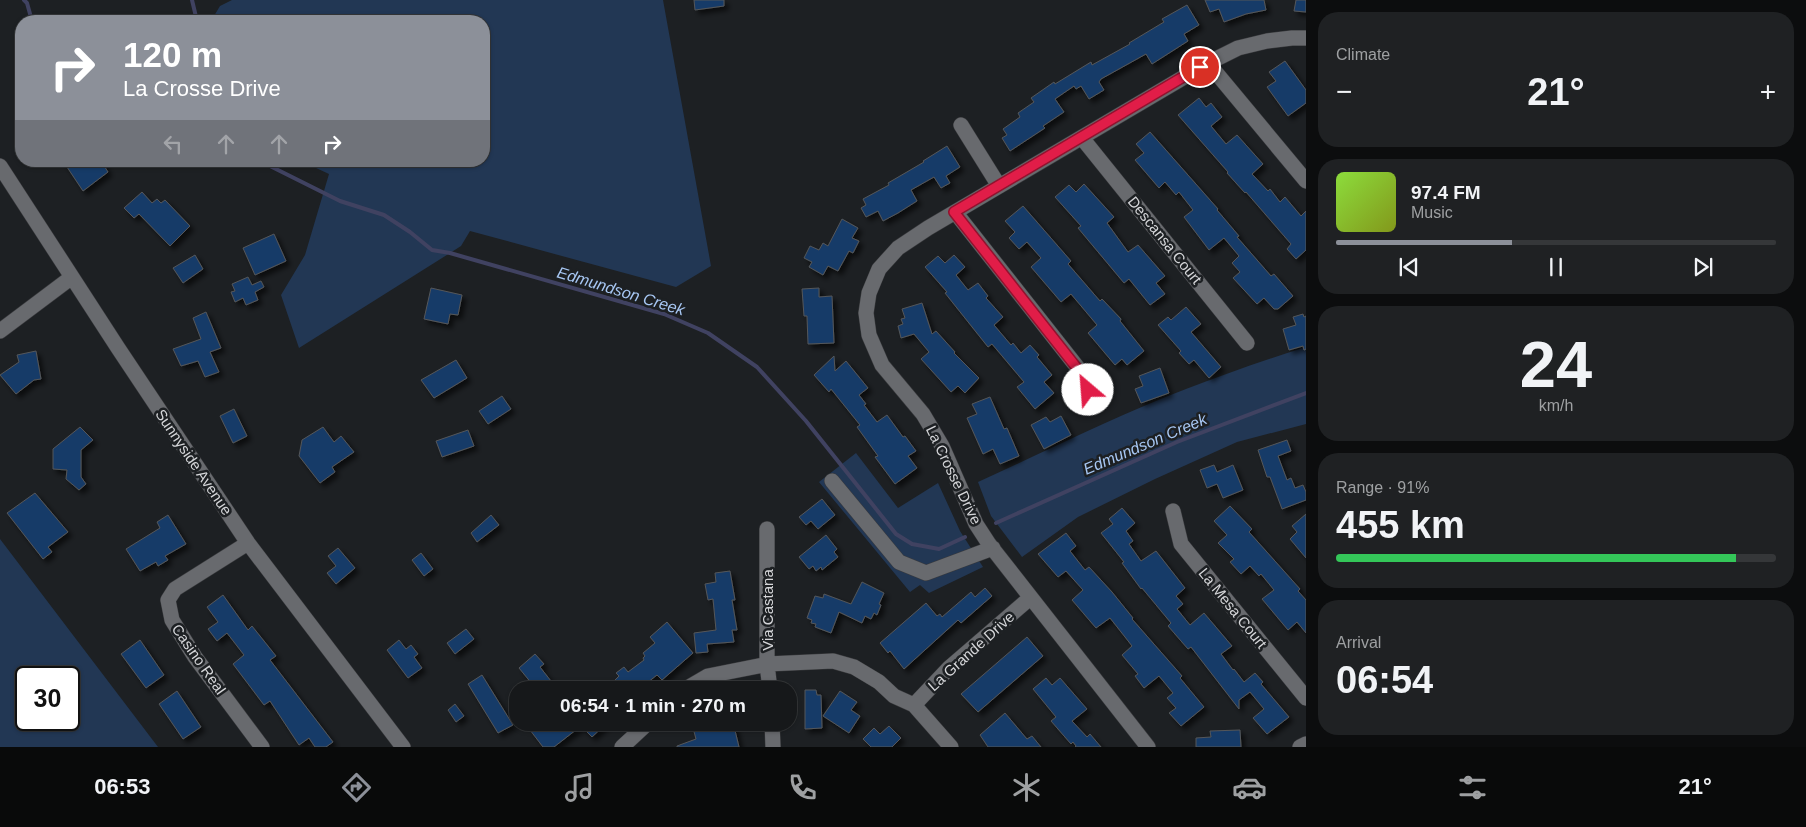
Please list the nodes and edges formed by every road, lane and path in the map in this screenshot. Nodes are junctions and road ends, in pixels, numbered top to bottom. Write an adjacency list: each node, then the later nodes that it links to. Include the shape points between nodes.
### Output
1 (1306, 38): 2 (street, La Crosse Drive, via 1267,41 1238,48)
2 (1208, 62): 4 (street, La Crosse Drive); 6 (street)
3 (961, 125): 7 (street)
4 (1082, 138): 7 (street, La Crosse Drive); 11 (street, Descansa Court)
5 (0, 166): 9 (street, Sunnyside Avenue)
6 (1306, 181)
7 (999, 186): 8 (street, La Crosse Drive)
8 (954, 212): 12 (street, via 1084,377); 17 (street, La Crosse Drive, via 898,248 879,268 869,293 866,314 869,335 882,365 924,414 942,446 976,524)
9 (72, 278): 10 (street); 16 (street, Sunnyside Avenue)
10 (0, 331)
11 (1247, 343)
12 (1093, 402)
13 (832, 481): 17 (street, via 899,562 926,573)
14 (1173, 511): 22 (street, La Mesa Court, via 1181,544)
15 (767, 529): 19 (street, Via Castana)
16 (248, 543): 27 (street, Casino Real, via 175,589 168,600 172,620 195,657); 28 (street, Sunnyside Avenue)
17 (993, 548): 18 (street, La Crosse Drive)
18 (1030, 598): 23 (street, La Grande Drive, via 949,668); 32 (street, La Crosse Drive)
19 (767, 664): 20 (street, via 708,676); 21 (street, Via Castana); 23 (street, via 833,661 854,667 879,682 894,696)
20 (699, 681)
21 (769, 681)
22 (1306, 698)
23 (914, 705): 31 (street)
24 (639, 731): 29 (street)
25 (772, 731): 30 (street)
26 (1306, 744): 33 (street)
27 (262, 747)
28 (403, 747)
29 (622, 747)
30 (773, 747)
31 (951, 747)
32 (1148, 747)
33 (1300, 747)

